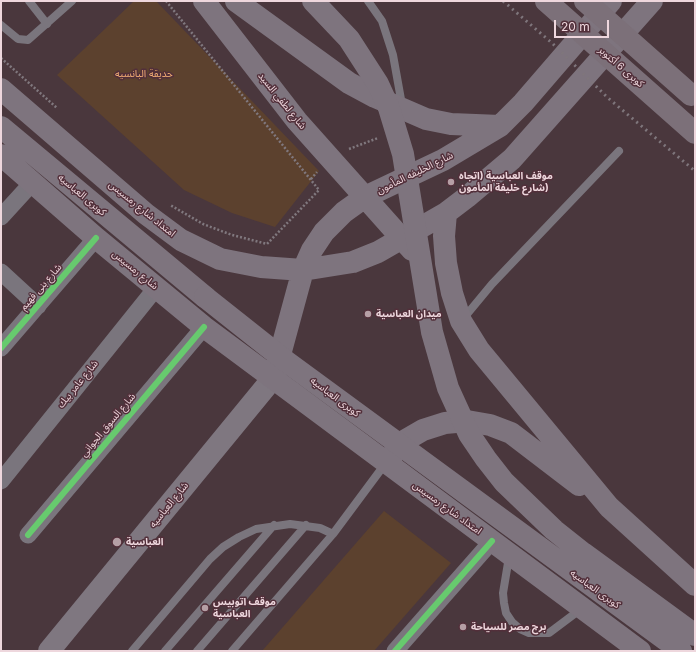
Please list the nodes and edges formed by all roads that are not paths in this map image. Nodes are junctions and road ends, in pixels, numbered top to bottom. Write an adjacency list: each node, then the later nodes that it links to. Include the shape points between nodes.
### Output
1 (29, 1): 12 (lane)
2 (72, 1): 12 (lane)
3 (204, 1): 22 (main road, شارع لطفي السيد, via 297,121)
4 (236, 1): 15 (main road, via 349,83)
5 (313, 1): 47 (main road, bridge, via 349,39 378,84 389,108 403,154 432,332 448,388 469,434 504,482 554,530 582,554)
6 (368, 1): 15 (lane, via 382,21 393,55)
7 (546, 1): 18 (highway, كوبرى 6 أكتوبر, bridge)
8 (585, 1): 14 (highway, bridge)
9 (611, 1): 16 (main road, شارع الخليفه المأمون)
10 (652, 1): 23 (main road, via 512,159 482,186)
11 (1, 24): 12 (lane, via 14,37 23,41 32,38)
12 (47, 24)
13 (1, 89): 27 (main road, امتداد شارع رمسيس, via 146,214 181,240 220,259 261,267)
14 (691, 95)
15 (402, 110): 16 (main road, via 426,119 451,124)
16 (500, 126): 22 (main road, شارع الخليفه المأمون, via 443,160)
17 (1, 127): 55 (main road, كوبرى العباسيه, bridge, via 287,362)
18 (695, 133)
19 (619, 152): 32 (lane, via 492,284)
20 (1, 155): 21 (main road, شارع رمسيس)
21 (32, 183): 24 (street); 25 (main road, شارع رمسيس)
22 (365, 197): 26 (main road); 27 (main road, شارع الخليفه المأمون, via 344,212 324,232)
23 (446, 212): 26 (main road); 30 (main road, via 446,263)
24 (1, 217)
25 (96, 238): 29 (main road, شارع رمسيس); 31 (street, شارع بنى فهيم)
26 (402, 239): 27 (main road, امتداد شارع رمسيس, via 353,262); 30 (main road)
27 (303, 270): 35 (main road, شارع الخليفه المأمون)
28 (1, 272): 31 (street)
29 (156, 288): 33 (main road, شارع رمسيس); 37 (street, شارع عامر بيك)
30 (452, 293): 32 (main road)
31 (38, 306): 34 (street, شارع بنى فهيم)
32 (461, 321): 38 (main road, via 480,350)
33 (204, 327): 35 (main road, شارع رمسيس); 42 (street, شارع السوق الجواني)
34 (1, 348)
35 (273, 378): 36 (main road, امتداد شارع رمسيس); 48 (main road, شارع العباسيه)
36 (386, 463): 38 (main road, via 404,442 423,430 445,423 468,421 490,425 511,433); 41 (lane); 43 (main road, امتداد شارع رمسيس)
37 (1, 481)
38 (609, 507): 45 (main road)
39 (274, 525): 40 (lane); 49 (lane, via 256,529 223,547); 50 (lane)
40 (306, 525): 41 (lane); 51 (lane)
41 (333, 534): 52 (lane)
42 (28, 535)
43 (492, 541): 44 (main road, امتداد شارع رمسيس); 53 (street)
44 (509, 554): 46 (main road, امتداد شارع رمسيس); 46 (lane, via 503,593 504,604 506,613 520,629 539,634 549,633)
45 (695, 585)
46 (582, 608): 54 (main road, امتداد شارع رمسيس)
47 (695, 635)
48 (49, 651)
49 (132, 651)
50 (165, 651)
51 (197, 651)
52 (232, 651)
53 (395, 651)
54 (640, 651)
55 (681, 651)

